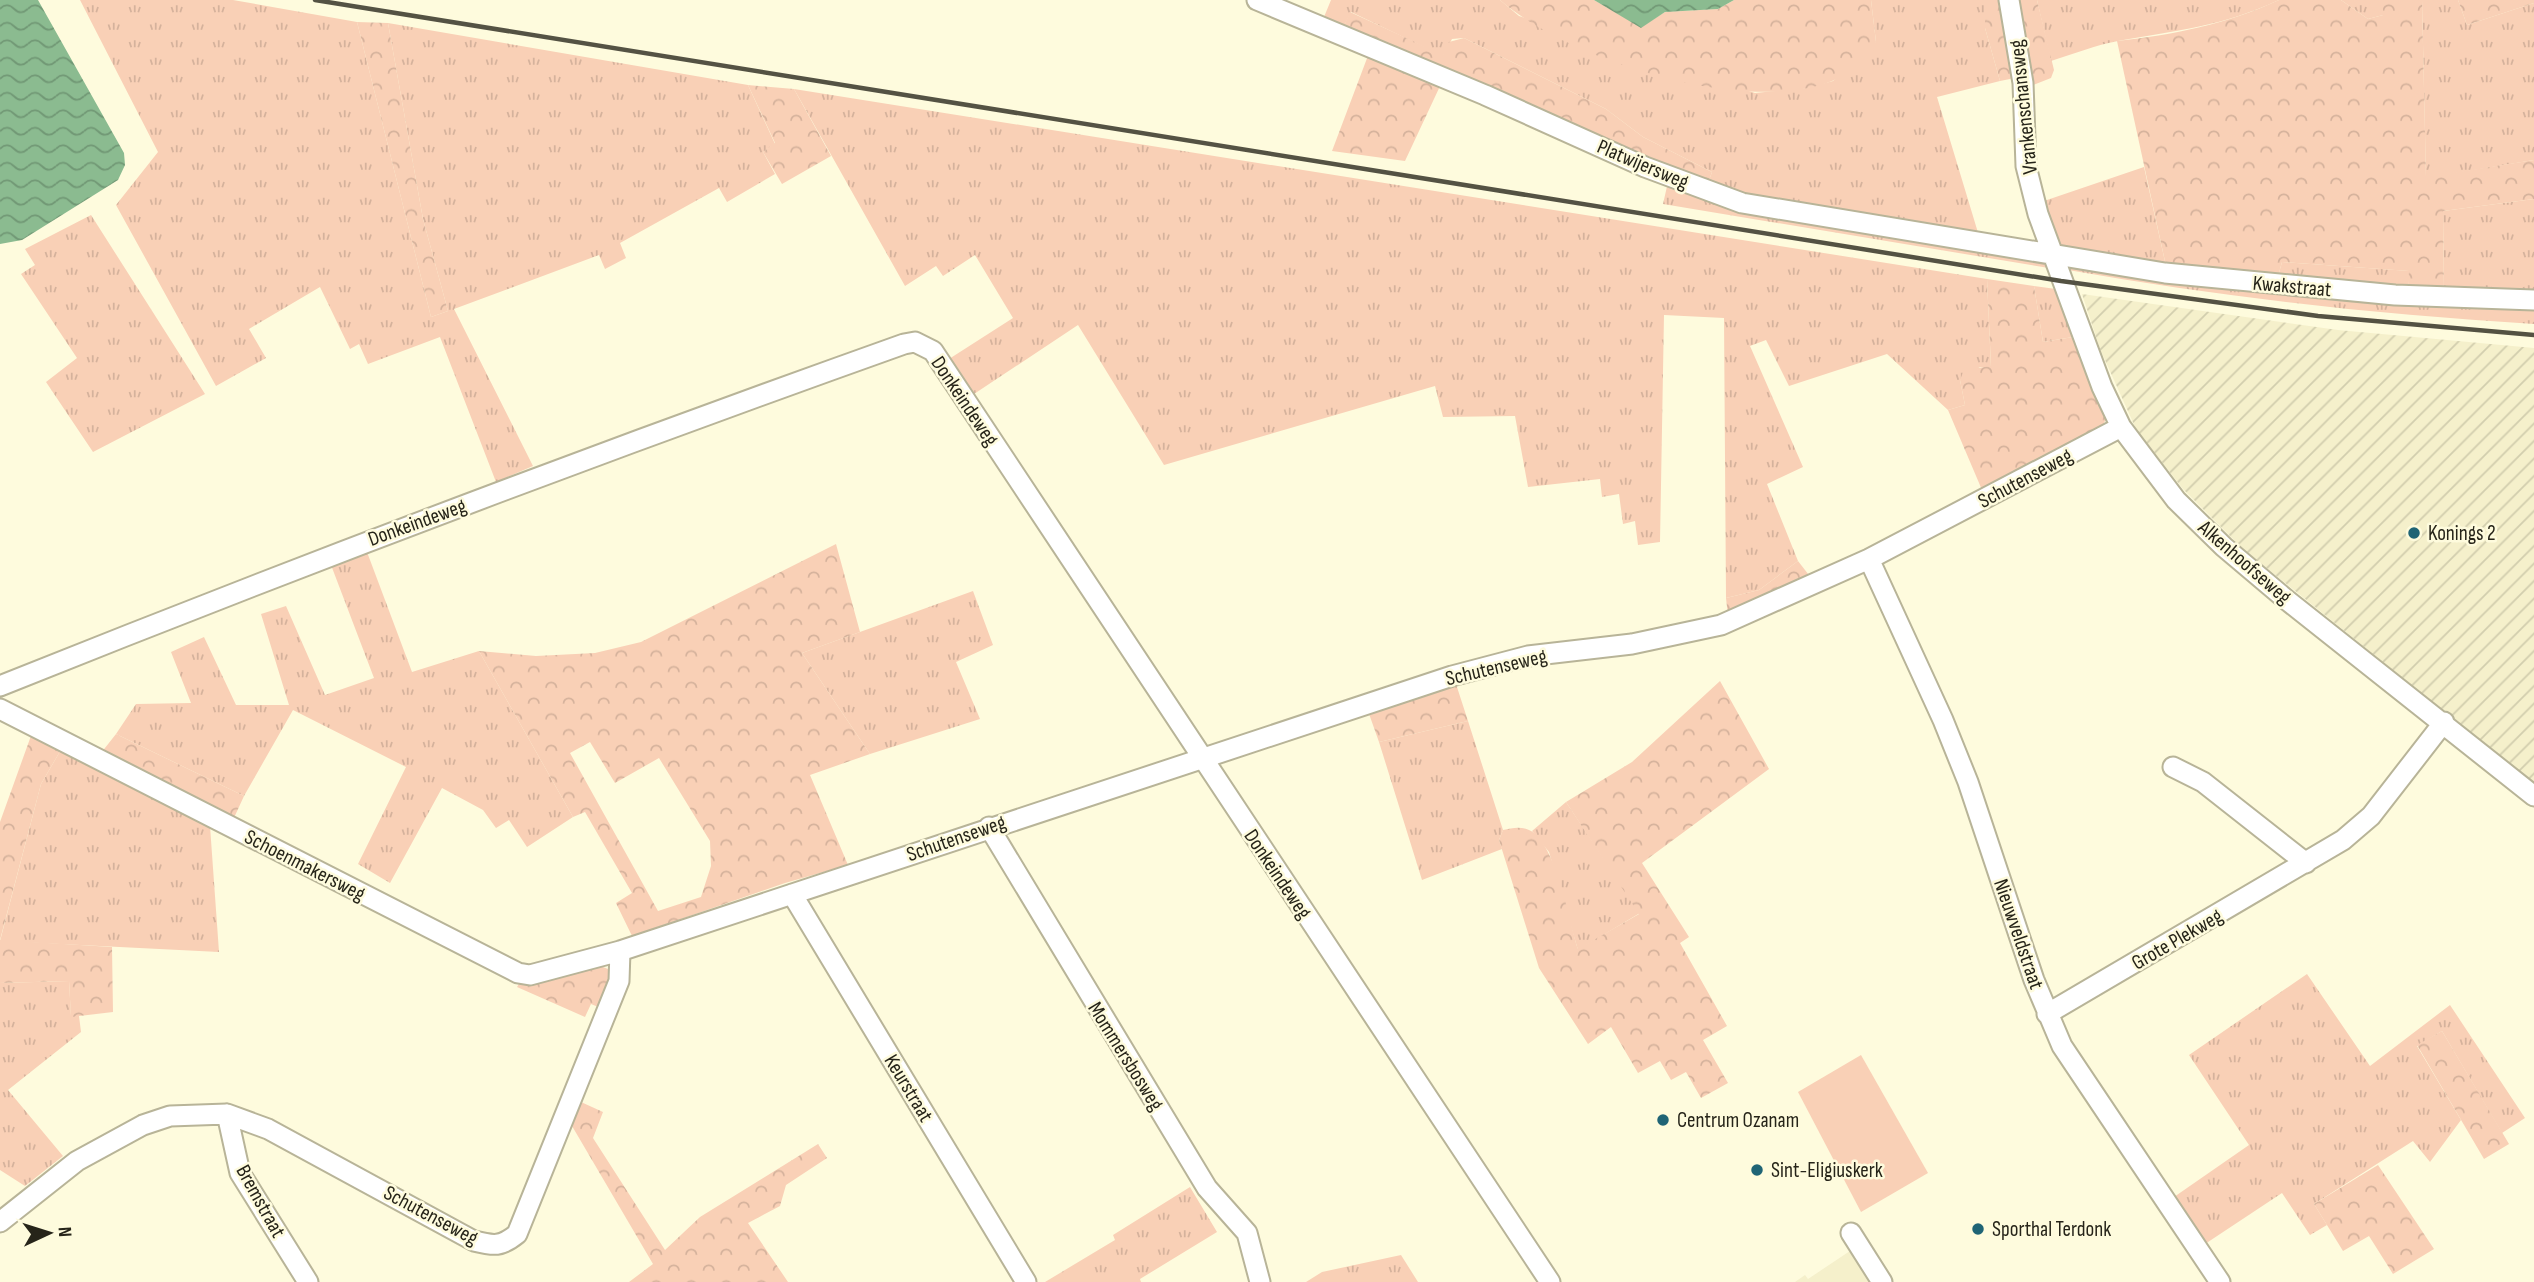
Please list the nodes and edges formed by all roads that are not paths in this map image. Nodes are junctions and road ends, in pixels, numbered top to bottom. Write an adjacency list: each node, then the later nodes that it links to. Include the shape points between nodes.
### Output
1 (1256, 0): 3 (street, Platwijersweg, via 1724,198)
2 (2009, 0): 3 (street, Vrankenschansweg, via 2023,83 2026,166)
3 (2051, 253): 4 (street, Kwakstraat, via 2165,273 2277,285); 5 (street, Alkenhoofseweg)
4 (2534, 300)
5 (2121, 427): 6 (street, Schutenseweg); 9 (street, Alkenhoofseweg, via 2176,500 2224,547)
6 (1869, 559): 10 (street, Schutenseweg, via 1695,633 1528,656); 17 (street, Nieuwveldstraat, via 1963,770)
7 (0, 686): 10 (street, Donkeindeweg, via 359,544 915,342 933,351)
8 (0, 709): 16 (street, Schoenmakersweg, via 519,973 545,972)
9 (2444, 722): 12 (street, Alkenhoofseweg); 14 (street, Grote Plekweg, via 2371,816)
10 (1200, 757): 13 (street, Schutenseweg); 24 (street, Donkeindeweg)
11 (2173, 767): 14 (street, via 2203,782)
12 (2534, 796)
13 (989, 827): 15 (street, Schutenseweg); 23 (street, Mommersbosweg, via 1207,1188 1247,1233)
14 (2306, 863): 17 (street, Grote Plekweg)
15 (792, 894): 16 (street, Schutenseweg); 21 (street, Keurstraat)
16 (620, 951): 18 (street, Schutenseweg, via 619,981 517,1234 496,1247 474,1241 281,1136)
17 (2047, 1014): 26 (street, Nieuwveldstraat, via 2084,1083)
18 (227, 1114): 19 (street, Schutenseweg, via 170,1116 144,1125 77,1161); 22 (street, Bremstraat, via 240,1173)
19 (0, 1222)
20 (1851, 1233): 25 (street)
21 (1021, 1280)
22 (308, 1282)
23 (1260, 1282)
24 (1550, 1282)
25 (1882, 1282)
26 (2220, 1282)

